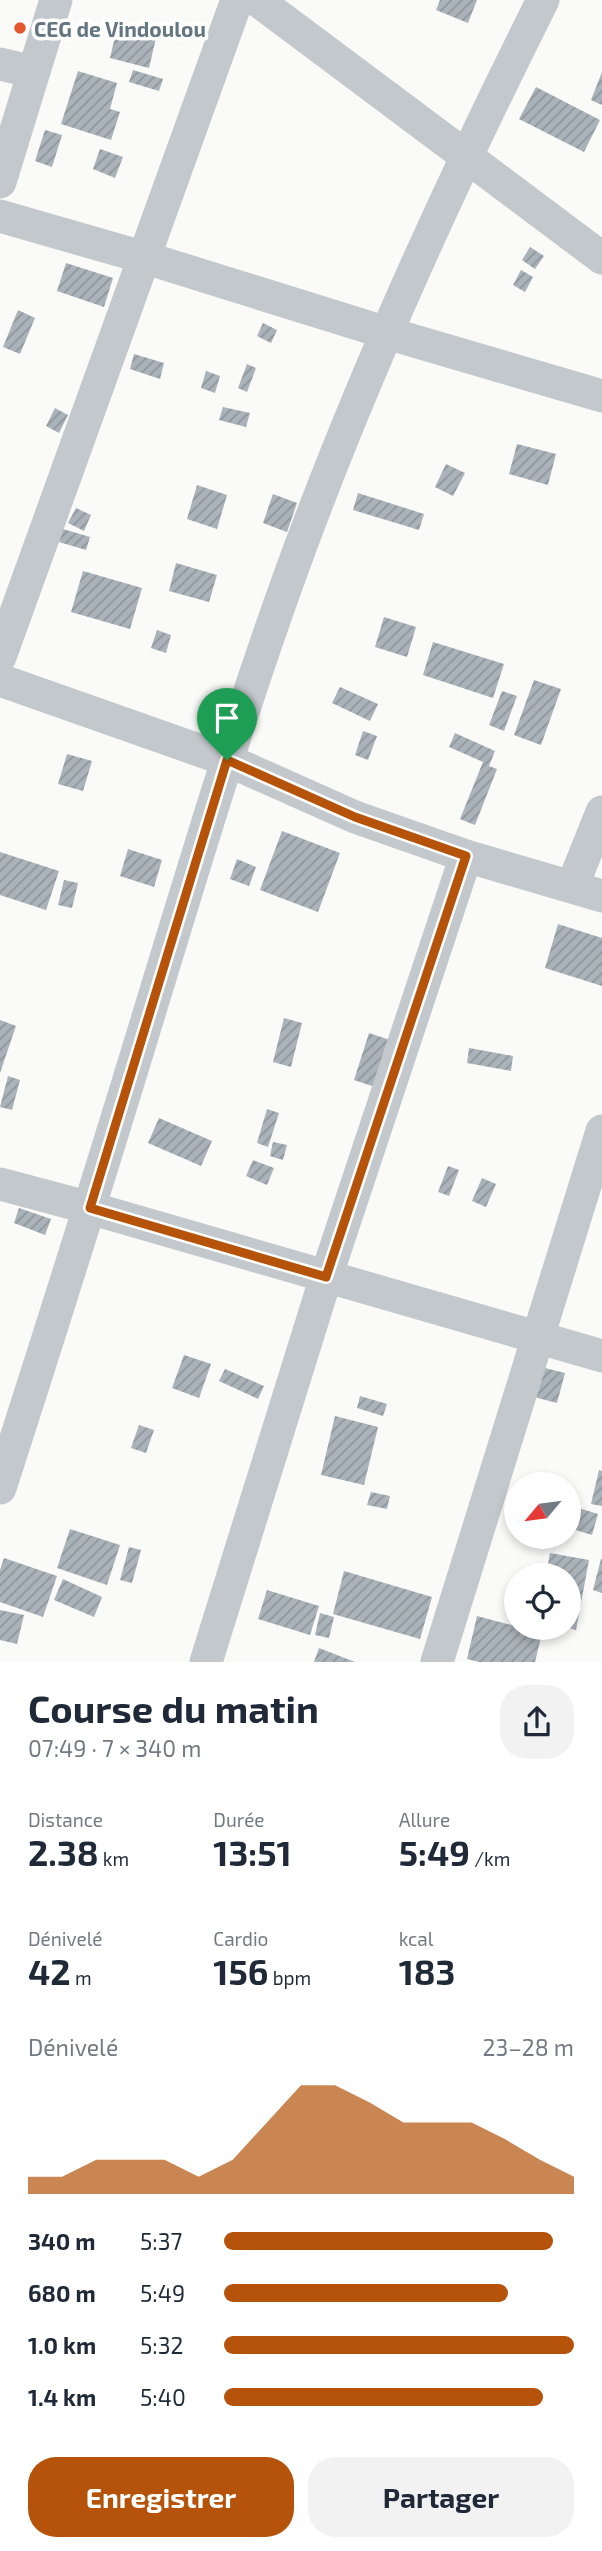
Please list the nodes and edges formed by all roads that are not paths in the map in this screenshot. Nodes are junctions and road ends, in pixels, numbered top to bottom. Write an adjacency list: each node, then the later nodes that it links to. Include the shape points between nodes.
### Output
1 (56, 0): 7 (street)
2 (237, 0): 11 (street)
3 (257, 0): 5 (street)
4 (543, 0): 8 (street)
5 (297, 13): 8 (street)
6 (0, 64): 7 (street)
7 (34, 72): 9 (street)
8 (465, 155): 12 (street); 13 (street)
9 (0, 182)
10 (0, 216): 11 (street)
11 (146, 258): 13 (street); 15 (street)
12 (602, 258)
13 (387, 334): 14 (street); 17 (street, via 311,518)
14 (602, 397)
15 (0, 657)
16 (0, 680): 17 (street)
17 (227, 760): 19 (street, via 355,817); 23 (street)
18 (602, 812): 20 (street)
19 (466, 856): 20 (street); 24 (street)
20 (587, 892)
21 (602, 1131): 25 (street)
22 (0, 1184): 23 (street)
23 (90, 1208): 24 (street); 27 (street)
24 (326, 1277): 25 (street); 28 (street)
25 (537, 1339): 26 (street); 29 (street)
26 (602, 1356)
27 (0, 1488)
28 (206, 1662)
29 (437, 1662)

